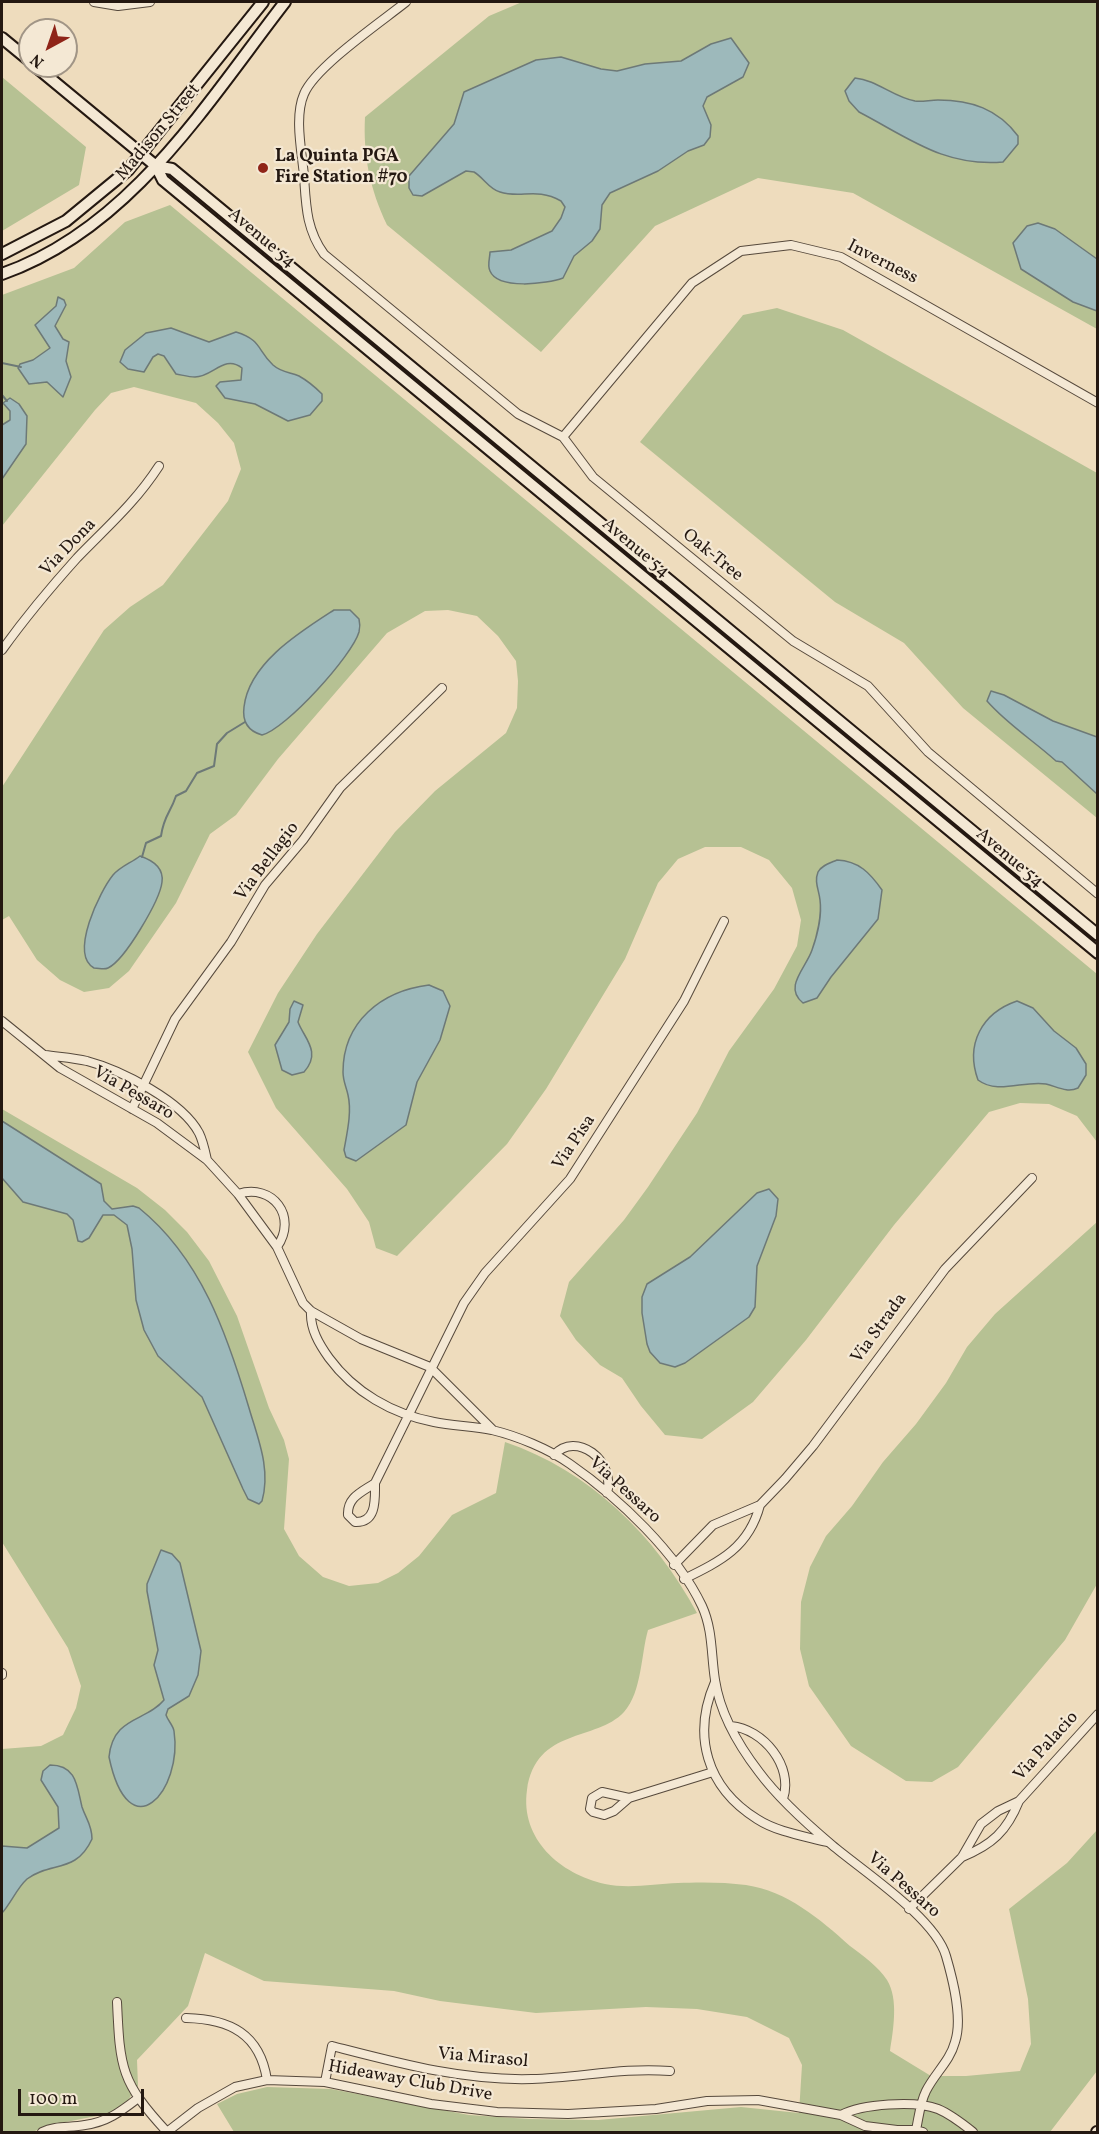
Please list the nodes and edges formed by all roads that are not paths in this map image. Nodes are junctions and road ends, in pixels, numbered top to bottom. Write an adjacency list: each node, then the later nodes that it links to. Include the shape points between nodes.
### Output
1 (94, 2): 2 (street, via 118,6)
2 (150, 2)
3 (262, 2): 9 (street, Madison Street)
4 (285, 2): 10 (street, Madison Street)
5 (406, 2): 14 (street, Oak-Tree, via 317,75 303,94 306,215 312,237 324,254 518,414)
6 (2, 38): 7 (street)
7 (18, 52)
8 (50, 78): 9 (street, Avenue 54)
9 (143, 155): 10 (street, Avenue 54); 11 (street, Madison Street, via 100,196 66,221)
10 (156, 166): 12 (street, Madison Street, via 111,211 75,237); 20 (street, Avenue 54, via 172,170); 21 (street, Avenue 54, via 164,180)
11 (2, 254)
12 (2, 274)
13 (1098, 403): 14 (street, Inverness, via 841,257 791,245 741,251 692,283)
14 (562, 437): 18 (street, Oak-Tree, via 593,477 793,641 868,686 928,752)
15 (159, 466): 16 (street, Via Dona, via 123,514 79,557)
16 (2, 650)
17 (442, 688): 24 (street, Via Bellagio, via 340,788 265,885 231,942 175,1019)
18 (1098, 894)
19 (724, 921): 31 (street, Via Pisa, via 684,1001 582,1162 485,1273)
20 (1098, 935)
21 (1098, 953)
22 (2, 1021): 23 (street, Via Pessaro)
23 (43, 1055): 24 (street, Via Pessaro, via 87,1061); 25 (street, Via Pessaro)
24 (144, 1087): 25 (street, Via Bellagio); 26 (street, Via Pessaro, via 185,1114 199,1133)
25 (132, 1109): 26 (street, Via Pessaro)
26 (207, 1160): 28 (street, Via Pessaro)
27 (1032, 1178): 37 (street, Via Strada, via 945,1269 813,1446)
28 (238, 1194): 29 (street, Via Pessaro); 29 (street, via 258,1191 269,1195 283,1210 285,1232)
29 (277, 1247): 30 (street, Via Pessaro)
30 (311, 1311): 31 (street, Via Pessaro, via 362,1339); 32 (street, Via Pessaro, via 310,1322 320,1345 344,1378 371,1399)
31 (430, 1367): 32 (street, Via Pisa); 33 (street, Via Pessaro)
32 (408, 1414): 33 (street, Via Pessaro, via 432,1422); 35 (street, Via Pisa)
33 (493, 1430): 34 (street, Via Pessaro)
34 (554, 1455): 36 (street, Via Pessaro); 36 (street, via 572,1446 597,1456 611,1480)
35 (375, 1483): 35 (street, via 348,1504 348,1515 355,1522 372,1514)
36 (607, 1493): 38 (street, Via Pessaro, via 646,1527)
37 (760, 1505): 38 (street, Via Strada, via 713,1525); 39 (street, Via Strada, via 755,1525 740,1545 717,1563)
38 (674, 1565): 39 (street, Via Pessaro)
39 (684, 1579): 40 (street, Via Pessaro, via 705,1616)
40 (715, 1682): 42 (street, Via Pessaro); 43 (street, Via Pessaro, via 705,1704 702,1725)
41 (1098, 1714): 46 (street, Via Palacio)
42 (731, 1726): 45 (street, Via Pessaro, via 742,1750); 45 (street, via 744,1727 758,1735 773,1750 783,1771)
43 (713, 1772): 44 (street); 47 (street, Via Pessaro, via 738,1804 757,1820)
44 (629, 1798): 44 (street, via 602,1792 592,1798 590,1809 604,1815)
45 (783, 1799): 47 (street, Via Pessaro)
46 (1019, 1801): 48 (street, Via Palacio, via 998,1810 981,1824); 48 (street, Via Palacio, via 998,1838)
47 (829, 1842): 49 (street, Via Pessaro)
48 (962, 1857): 49 (street, Via Palacio)
49 (909, 1908): 56 (street, Via Pessaro, via 935,1933 946,1953 957,2014 956,2040)
50 (117, 2002): 55 (street, via 119,2050 125,2076)
51 (186, 2018): 53 (street, via 207,2018 248,2037 264,2062)
52 (670, 2071): 54 (street, Via Mirasol, via 638,2068 531,2079 464,2076 332,2046)
53 (267, 2080): 54 (street, Hideaway Club Drive); 59 (street, Hideaway Club Drive, via 235,2086)
54 (325, 2082): 57 (street, Hideaway Club Drive, via 431,2104 497,2112 568,2114 758,2100)
55 (137, 2099): 59 (street); 60 (street, via 105,2121)
56 (920, 2106): 57 (street, Hideaway Club Drive, via 878,2106); 58 (street, Via Pessaro); 61 (street, Hideaway Club Drive, via 937,2108)
57 (841, 2115): 58 (street, Hideaway Club Drive, via 865,2126)
58 (920, 2131)
59 (167, 2132)
60 (42, 2133)
61 (973, 2133)

